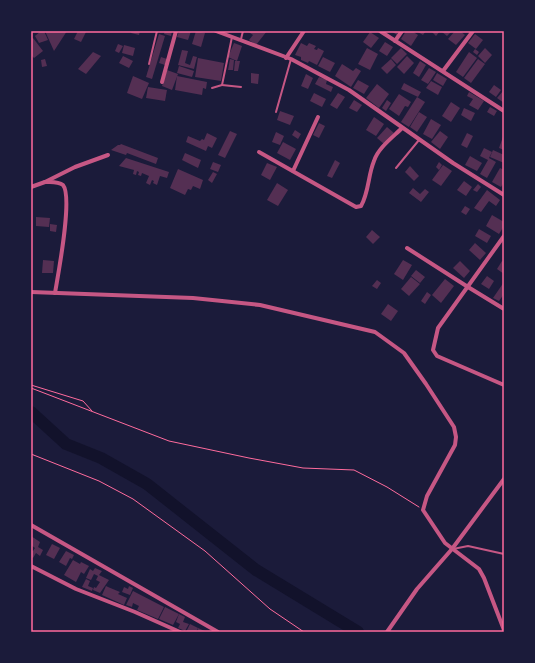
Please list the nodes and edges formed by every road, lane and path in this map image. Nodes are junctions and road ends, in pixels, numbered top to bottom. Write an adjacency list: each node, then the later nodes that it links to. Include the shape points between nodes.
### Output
1 (157, 31): 13 (lane)
2 (176, 31): 15 (street)
3 (216, 31): 9 (street)
4 (243, 31): 10 (lane)
5 (304, 31): 12 (street)
6 (380, 31): 11 (street)
7 (402, 31): 11 (street)
8 (473, 31): 14 (street)
9 (232, 37): 10 (street); 16 (lane)
10 (240, 41): 12 (street)
11 (395, 41): 14 (street)
12 (288, 59): 20 (lane); 22 (street, via 349,90)
13 (149, 64)
14 (443, 70): 19 (street)
15 (162, 82)
16 (222, 85): 17 (lane); 18 (lane)
17 (212, 88)
18 (241, 88)
19 (504, 110)
20 (276, 112)
21 (318, 117): 27 (street)
22 (402, 128): 23 (street); 27 (street, via 379,151 374,160 361,206 349,204)
23 (420, 139): 26 (lane); 30 (street)
24 (259, 152): 27 (street)
25 (108, 155): 28 (street)
26 (396, 168)
27 (292, 171)
28 (45, 182): 29 (street); 35 (street, via 62,184 66,190 63,243)
29 (31, 187)
30 (504, 195)
31 (504, 236): 33 (street)
32 (407, 248): 33 (street)
33 (468, 288): 36 (street); 38 (street, via 438,328 433,350 437,356)
34 (31, 292): 35 (street)
35 (55, 293): 43 (street, via 193,298 260,305 376,332 404,353 454,427 455,445 427,496)
36 (504, 309)
37 (31, 385): 40 (path, via 83,401)
38 (504, 385)
39 (31, 388): 40 (path)
40 (92, 412): 43 (path, via 169,441 303,468 354,470)
41 (31, 454): 51 (path, via 99,481 133,499 205,551 270,609)
42 (504, 479): 45 (street)
43 (423, 510): 45 (street, via 445,543)
44 (31, 525): 50 (street)
45 (452, 549): 46 (lane, via 468,546); 48 (street, via 479,569); 52 (street, via 417,589)
46 (504, 554)
47 (31, 566): 49 (street, via 76,589)
48 (504, 630)
49 (180, 632)
50 (218, 632)
51 (304, 632)
52 (387, 632)

